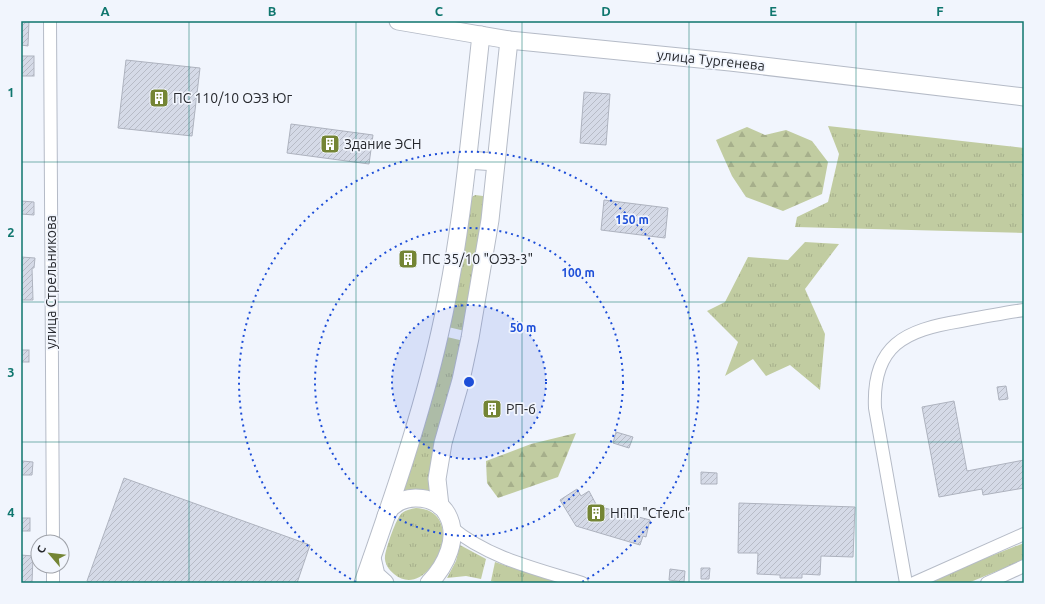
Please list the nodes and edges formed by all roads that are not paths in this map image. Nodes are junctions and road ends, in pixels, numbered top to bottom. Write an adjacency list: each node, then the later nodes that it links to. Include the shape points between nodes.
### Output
1 (50, 21): 12 (street, улица Стрельникова)
2 (398, 21): 3 (street, улица Тургенева)
3 (481, 35): 4 (street, улица Тургенева); 6 (street)
4 (509, 40): 5 (street, улица Тургенева, via 730,62); 7 (street)
5 (1024, 97)
6 (467, 160): 7 (street); 10 (street, via 451,278 440,331 414,432)
7 (496, 162): 9 (street, via 479,295 461,380 443,443 437,479)
8 (1024, 310): 20 (street, via 924,328 897,342 883,359 874,388 875,408)
9 (440, 506): 10 (street, via 419,497 408,499 392,506); 11 (street, via 447,513)
10 (385, 518): 14 (street)
11 (451, 527): 18 (street, via 451,544 447,557 439,573); 19 (street, via 463,537 493,553)
12 (53, 534)
13 (1024, 534): 21 (street)
14 (372, 558): 16 (street); 17 (street, via 376,575)
15 (1024, 566): 22 (street)
16 (363, 583)
17 (385, 583)
18 (429, 583)
19 (582, 583)
20 (906, 583)
21 (914, 583)
22 (987, 583)

